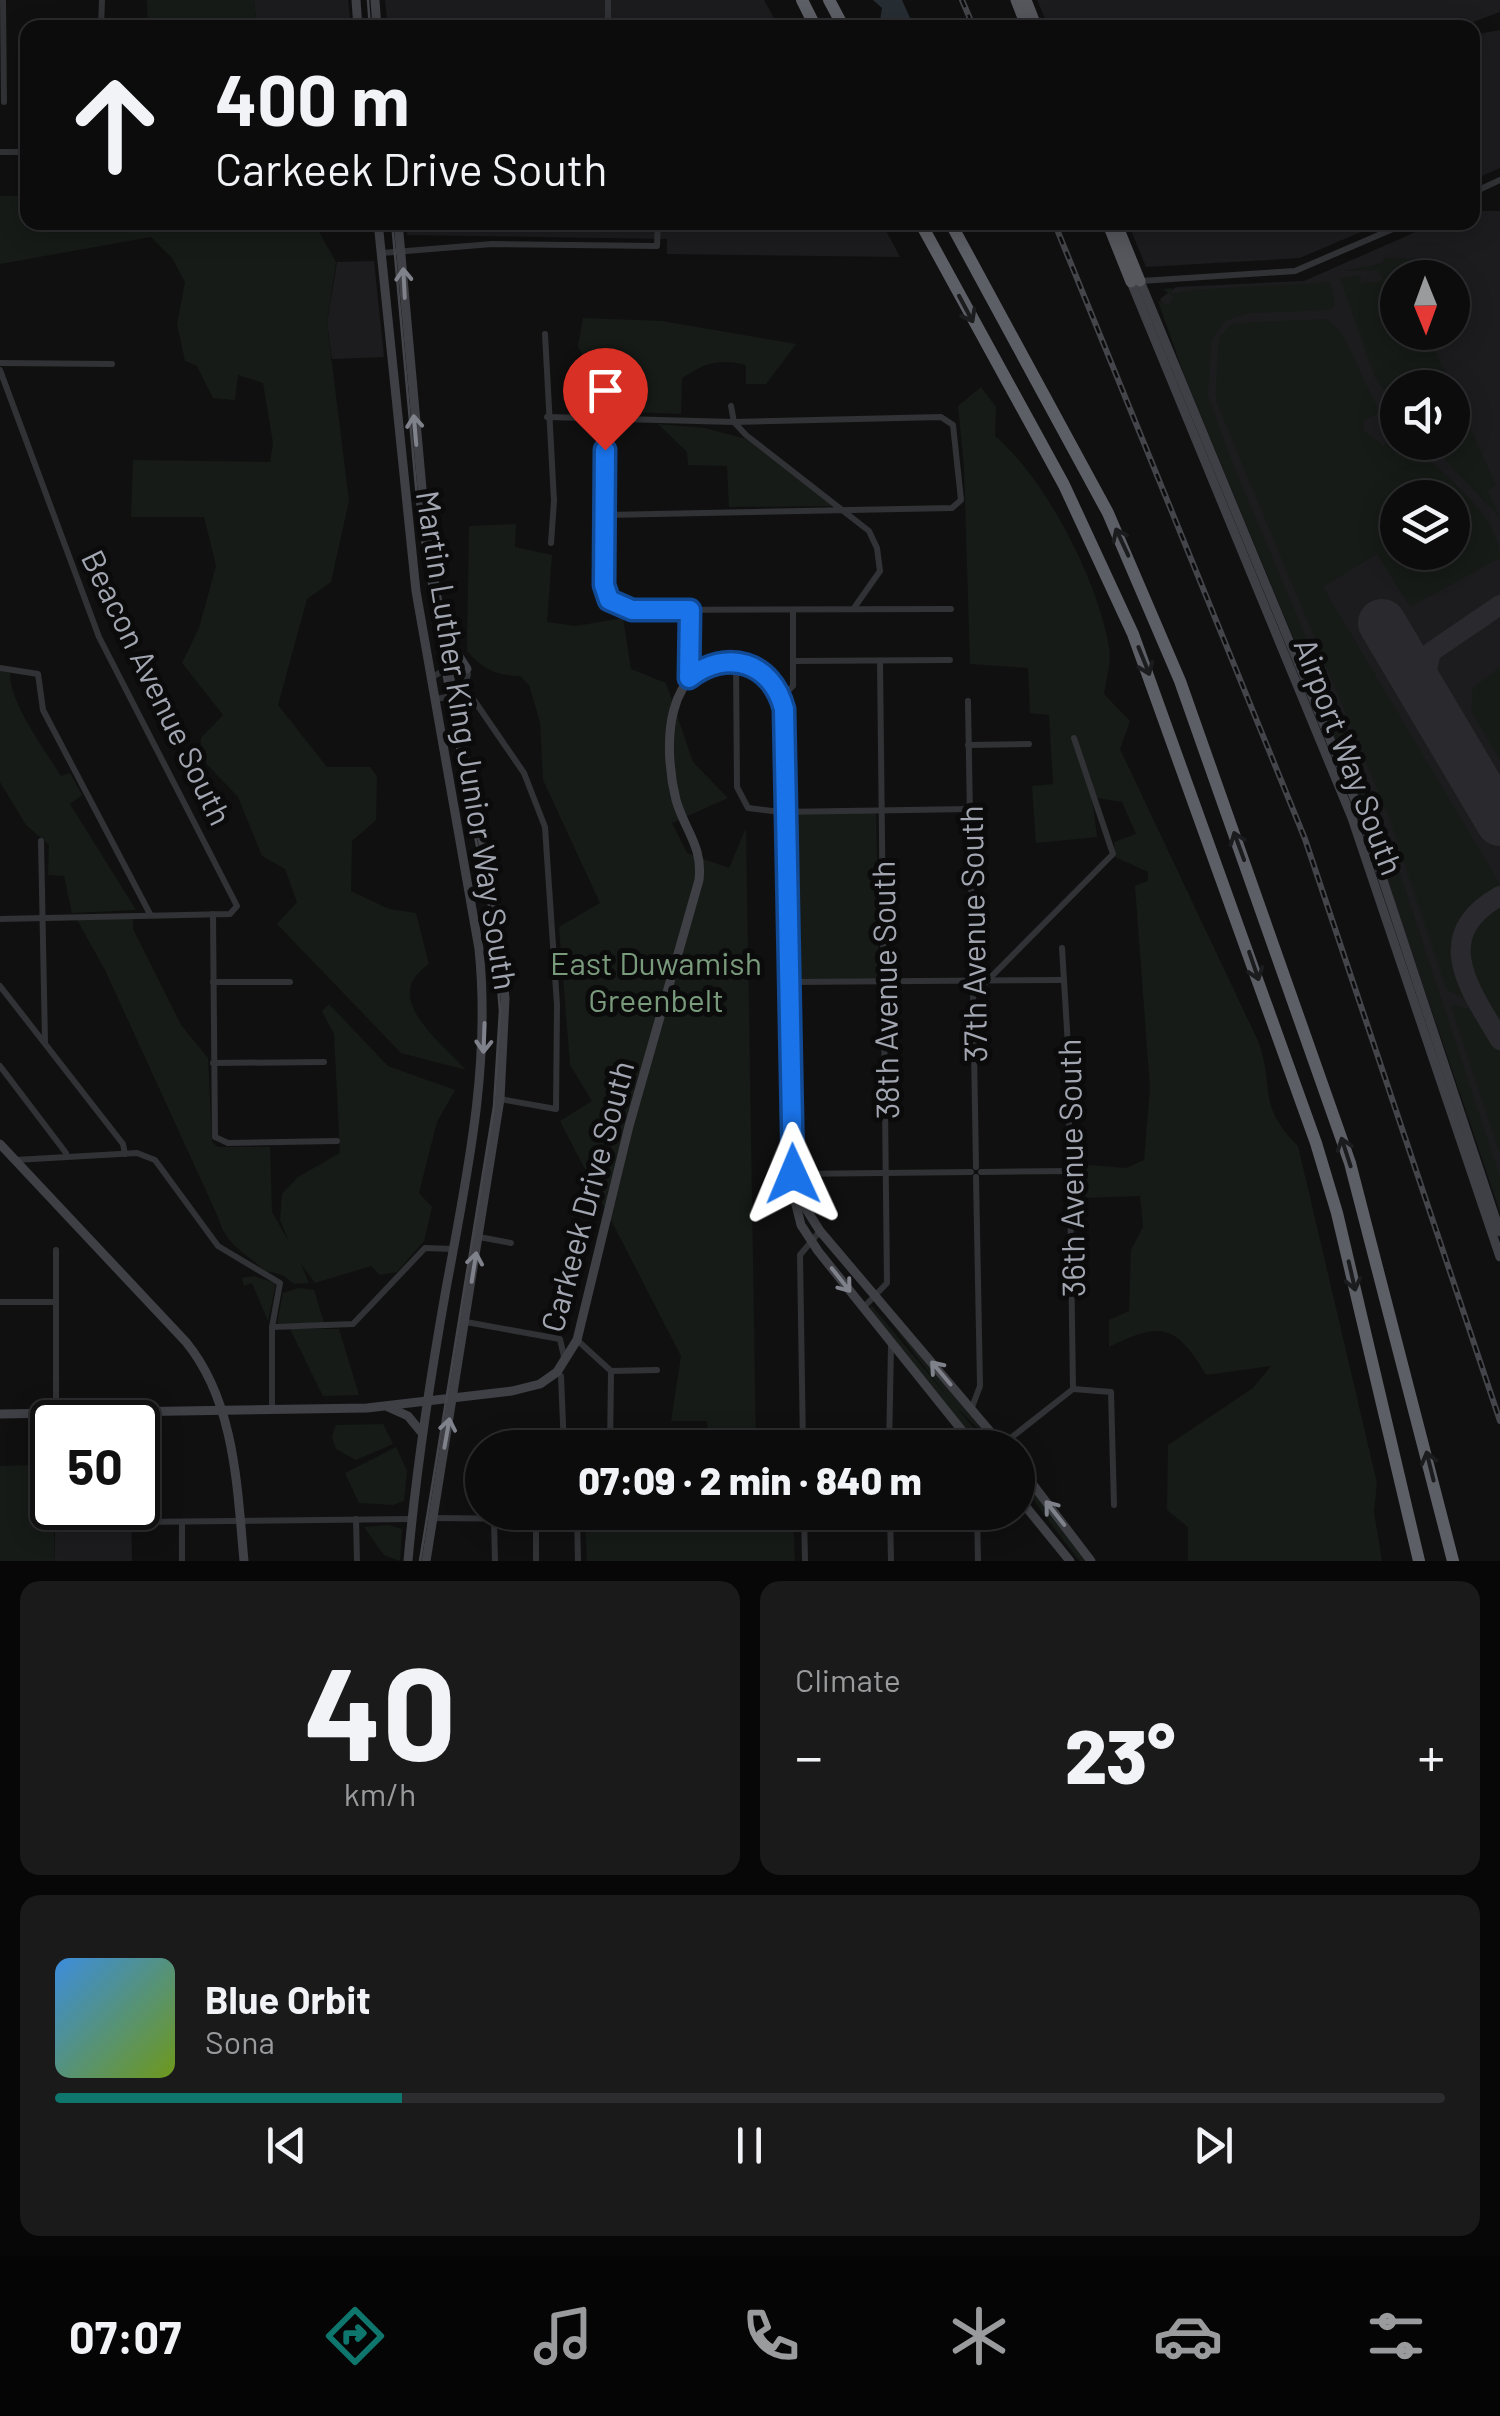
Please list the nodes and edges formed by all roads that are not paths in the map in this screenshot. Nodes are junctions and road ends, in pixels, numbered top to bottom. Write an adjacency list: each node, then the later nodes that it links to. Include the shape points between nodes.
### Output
1 (4, 0): 2 (street)
2 (4, 102)
3 (379, 230): 12 (main road, Martin Luther King Junior Way South)
4 (399, 230): 11 (main road, Martin Luther King Junior Way South)
5 (658, 230): 11 (street, via 657,246 492,244)
6 (924, 230): 145 (highway, one-way to 145, via 1064,486 1157,693 1332,1196)
7 (954, 230): 146 (highway, one-way to 7, via 1350,1163 1180,681 1108,512)
8 (1111, 230): 13 (highway)
9 (1119, 230): 13 (highway)
10 (1390, 230): 13 (street, via 1295,271)
11 (402, 252): 12 (street); 28 (main road, Martin Luther King Junior Way South, one-way to 11, via 420,486)
12 (382, 253): 36 (main road, Martin Luther King Junior Way South, via 405,506)
13 (1136, 282): 79 (main road, Airport Way South, via 1362,817); 85 (main road, Airport Way South, via 1352,818)
14 (545, 334): 18 (street)
15 (112, 364): 16 (street)
16 (0, 366): 51 (street, Beacon Avenue South, via 93,624 236,901 236,910)
17 (731, 406): 20 (street)
18 (547, 417): 19 (street); 23 (street)
19 (604, 418): 20 (street); 22 (street)
20 (734, 422): 21 (street); 21 (street, via 949,420 959,446 958,505)
21 (851, 513): 22 (street); 26 (street, via 875,540 880,565)
22 (606, 515): 25 (street, via 604,585 612,602 632,610)
23 (551, 543)
24 (951, 609): 26 (street)
25 (690, 610): 27 (street); 37 (street)
26 (854, 610): 27 (street)
27 (793, 611): 31 (street)
28 (442, 628): 33 (main road, Martin Luther King Junior Way South); 35 (main road)
29 (736, 660): 37 (main road); 40 (main road, via 764,673); 48 (street, via 737,787 748,808)
30 (950, 660): 32 (street)
31 (793, 661): 32 (street); 40 (street, via 792,688)
32 (880, 661): 46 (street, 38th Avenue South)
33 (447, 665): 35 (street); 36 (street); 39 (main road, Martin Luther King Junior Way South)
34 (0, 668): 50 (street, via 38,674 43,710)
35 (466, 669): 38 (street)
36 (430, 678): 41 (main road, Martin Luther King Junior Way South)
37 (689, 678): 92 (main road, Carkeek Drive South, via 672,710 672,774 699,848 699,880)
38 (465, 687): 39 (street); 67 (street, via 524,774 545,827 558,1006 556,1109)
39 (452, 696): 41 (street); 67 (main road, Martin Luther King Junior Way South, via 502,943)
40 (781, 698): 48 (main road)
41 (434, 700): 84 (main road, Martin Luther King Junior Way South, one-way to 84, via 484,1009 480,1090)
42 (968, 701): 44 (street, 37th Avenue South)
43 (1074, 738): 60 (street, via 1113,854)
44 (968, 744): 45 (street); 47 (street, 37th Avenue South)
45 (1029, 744)
46 (882, 809): 47 (street); 48 (street); 59 (street, 38th Avenue South)
47 (970, 809): 61 (street, 37th Avenue South)
48 (788, 812): 58 (main road)
49 (41, 841): 52 (street)
50 (150, 914): 51 (street); 52 (street)
51 (212, 914): 56 (street)
52 (44, 918): 53 (street); 63 (street)
53 (0, 919)
54 (1062, 948): 55 (street, 36th Avenue South)
55 (1062, 980): 60 (street); 74 (street, 36th Avenue South)
56 (213, 982): 57 (street); 65 (street)
57 (290, 982)
58 (790, 982): 59 (street); 75 (main road)
59 (884, 982): 61 (street); 76 (street, 38th Avenue South)
60 (985, 983): 61 (street)
61 (972, 984): 73 (street, 37th Avenue South)
62 (0, 986): 63 (street)
63 (44, 1043): 71 (street)
64 (324, 1062): 65 (street)
65 (214, 1063): 68 (street, via 217,1140)
66 (0, 1066): 70 (street)
67 (500, 1098): 80 (main road, Martin Luther King Junior Way South)
68 (337, 1141)
69 (0, 1144): 72 (main road)
70 (67, 1154): 71 (street); 72 (street)
71 (125, 1154): 91 (street, via 155,1160 218,1246 280,1284)
72 (15, 1160): 102 (main road, via 186,1342 208,1372)
73 (976, 1172): 74 (street); 76 (street); 104 (street, 37th Avenue South, via 980,1386)
74 (1070, 1172): 97 (street, 36th Avenue South)
75 (793, 1174): 76 (street); 77 (main road)
76 (886, 1174): 86 (street, 38th Avenue South, via 888,1282)
77 (794, 1190): 78 (main road); 81 (main road)
78 (820, 1230): 81 (street); 86 (main road)
79 (1500, 1232)
80 (480, 1238): 82 (street); 90 (main road, Martin Luther King Junior Way South, one-way to 80)
81 (810, 1240): 89 (main road, one-way to 89); 110 (street, via 800,1255)
82 (510, 1243)
83 (56, 1250): 88 (street)
84 (454, 1250): 91 (street, via 425,1248 353,1324); 100 (main road, Martin Luther King Junior Way South)
85 (1500, 1258)
86 (878, 1297): 89 (street); 104 (main road, one-way to 86)
87 (0, 1302): 88 (street)
88 (56, 1302): 99 (street)
89 (863, 1308): 93 (main road)
90 (466, 1322): 94 (street, via 560,1339); 98 (main road, Martin Luther King Junior Way South)
91 (272, 1327): 103 (street)
92 (577, 1340): 94 (main road, Carkeek Drive South); 95 (street)
93 (891, 1345): 111 (street); 112 (main road)
94 (561, 1367): 98 (main road, via 524,1390); 108 (street)
95 (612, 1370): 96 (street); 109 (street)
96 (657, 1370)
97 (1074, 1389): 114 (street); 117 (street, via 1111,1392)
98 (453, 1398): 100 (main road); 118 (main road, Martin Luther King Junior Way South, one-way to 98)
99 (52, 1400)
100 (427, 1401): 101 (main road); 115 (main road, Martin Luther King Junior Way South)
101 (385, 1406): 103 (main road); 115 (main road, via 408,1416)
102 (222, 1410): 103 (main road); 105 (main road); 123 (main road)
103 (272, 1410)
104 (971, 1410): 113 (main road)
105 (160, 1411)
106 (30, 1413): 107 (main road)
107 (0, 1414)
108 (564, 1430)
109 (610, 1430)
110 (803, 1430)
111 (889, 1430)
112 (961, 1430)
113 (988, 1430)
114 (1021, 1430)
115 (422, 1434): 121 (main road, Martin Luther King Junior Way South)
116 (1035, 1487): 144 (main road, one-way to 116)
117 (1114, 1505)
118 (431, 1518): 122 (street); 136 (main road, Martin Luther King Junior Way South)
119 (1035, 1518): 143 (main road)
120 (356, 1519): 121 (street); 123 (street); 134 (street)
121 (412, 1519): 135 (main road, Martin Luther King Junior Way South)
122 (465, 1519)
123 (240, 1520): 125 (street); 133 (main road)
124 (160, 1523): 125 (street)
125 (182, 1524): 132 (street)
126 (494, 1530): 137 (street)
127 (536, 1530): 138 (street)
128 (577, 1530): 139 (street)
129 (804, 1530): 140 (street)
130 (890, 1530): 141 (street)
131 (977, 1530): 142 (street)
132 (182, 1561)
133 (244, 1561)
134 (357, 1561)
135 (408, 1561)
136 (426, 1561)
137 (494, 1561)
138 (536, 1561)
139 (578, 1561)
140 (804, 1561)
141 (891, 1561)
142 (978, 1561)
143 (1070, 1561)
144 (1091, 1561)
145 (1419, 1561)
146 (1454, 1561)

